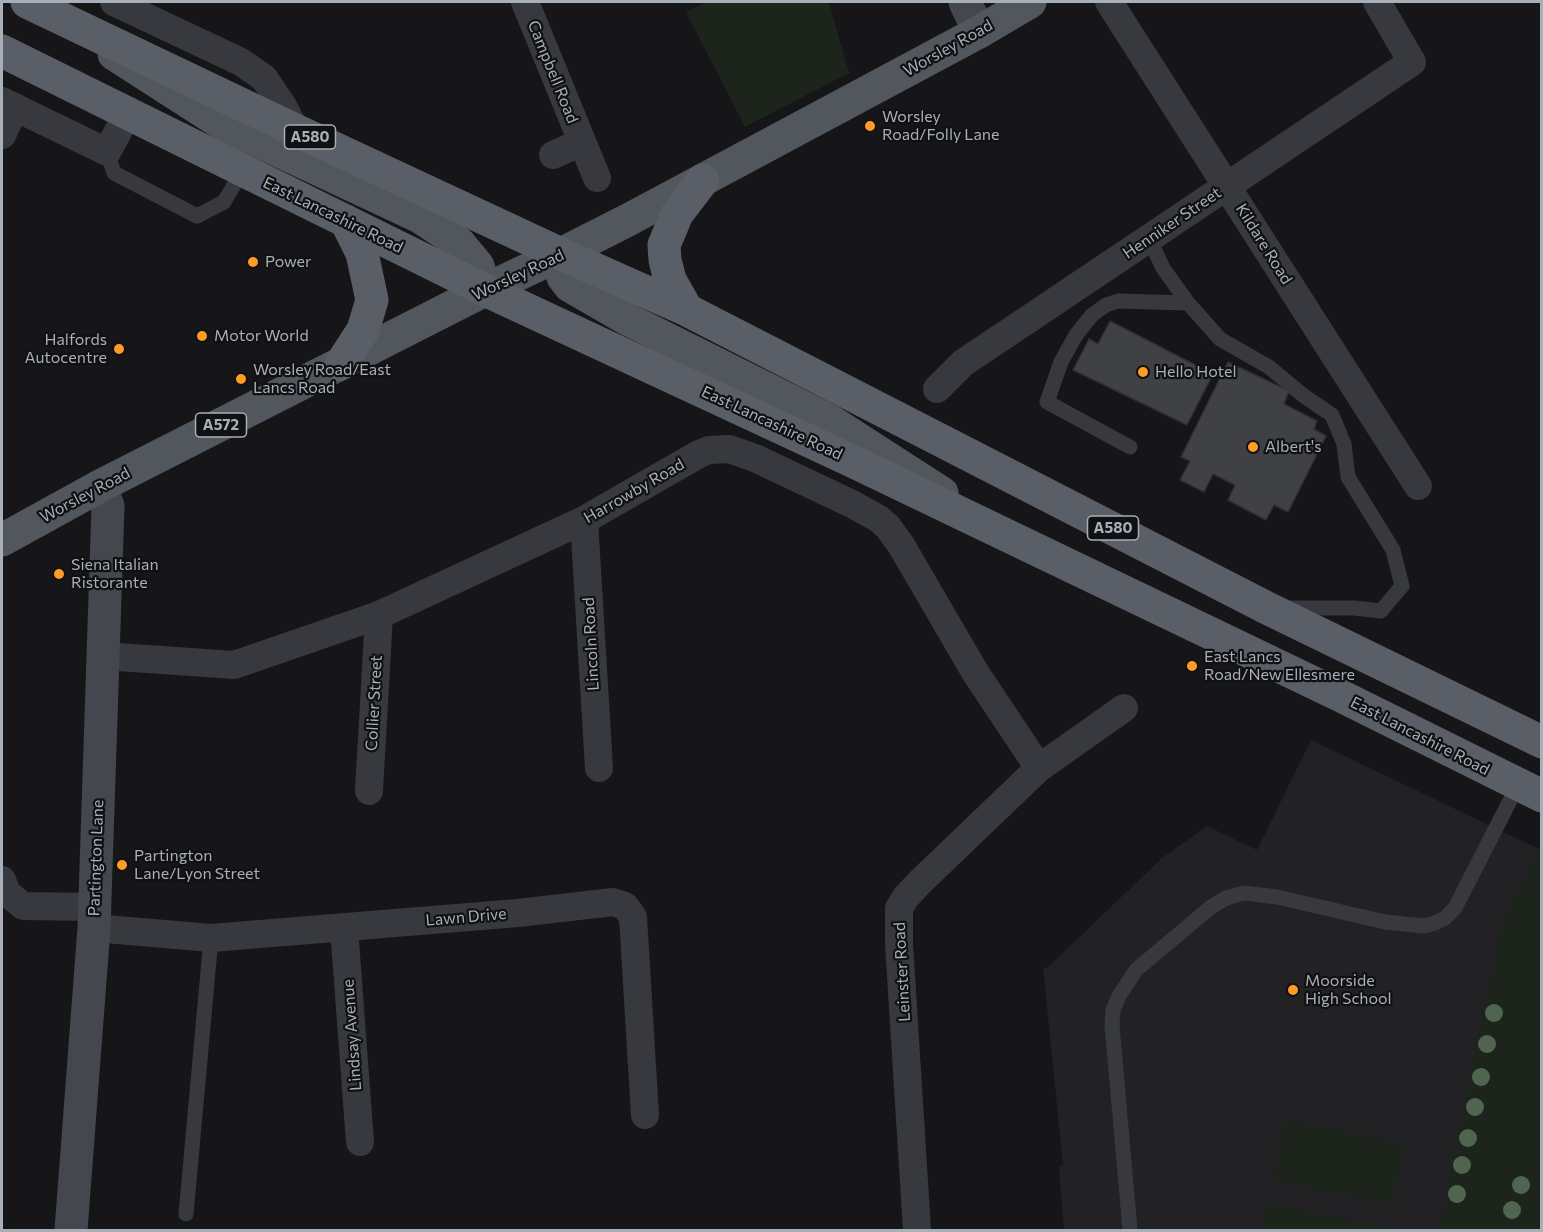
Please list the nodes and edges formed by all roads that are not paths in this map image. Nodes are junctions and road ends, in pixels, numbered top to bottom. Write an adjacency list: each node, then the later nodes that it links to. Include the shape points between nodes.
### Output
1 (114, 2): 12 (street, via 241,62 264,78)
2 (525, 2): 14 (street, Campbell Road)
3 (965, 2): 8 (main road)
4 (1030, 2): 8 (main road, Worsley Road / A572)
5 (1109, 2): 20 (street, Kildare Road)
6 (1377, 2): 20 (street, Henniker Street, via 1412,62)
7 (48, 8): 12 (highway, A580); 24 (main road, via 226,126 430,224 459,243 478,266)
8 (979, 32): 19 (main road, Worsley Road / A572)
9 (2, 51): 11 (highway, East Lancashire Road)
10 (8, 104): 13 (street); 15 (street)
11 (128, 113): 15 (street); 17 (highway, East Lancashire Road)
12 (295, 130): 23 (highway, A580)
13 (2, 135)
14 (582, 142): 16 (street, Campbell Road); 18 (street, Campbell Road)
15 (107, 152): 17 (lane, via 114,173 197,216 224,202)
16 (553, 155)
17 (243, 170): 21 (highway, East Lancashire Road)
18 (597, 178)
19 (703, 180): 23 (main road, Worsley Road / A572); 26 (highway, via 677,214 664,246 670,280)
20 (1227, 186): 22 (street, Henniker Street); 31 (street, Kildare Road)
21 (346, 221): 24 (highway, East Lancashire Road); 27 (highway, via 362,253 372,300 363,330)
22 (1149, 238): 25 (lane, via 1163,268); 28 (street, Henniker Street, via 963,363)
23 (561, 255): 24 (main road, Worsley Road / A572); 26 (highway, A580); 33 (main road, via 560,267 570,285 627,319 829,420 929,483)
24 (485, 290): 27 (main road, Worsley Road / A572); 33 (highway, East Lancashire Road)
25 (1188, 303): 29 (lane, via 1118,301 1106,305 1076,335 1061,362 1047,402); 35 (lane, via 1220,339 1269,367 1332,415 1344,444 1348,477 1393,550 1401,586 1381,611)
26 (687, 310): 35 (highway, A580)
27 (341, 364): 30 (main road, Worsley Road / A572)
28 (937, 389)
29 (1130, 447)
30 (100, 486): 34 (main road, Worsley Road / A572); 37 (main road, Partington Lane, via 108,506)
31 (1418, 486)
32 (584, 520): 36 (street, Harrowby Road); 40 (street, Lincoln Road); 41 (street, Harrowby Road, via 691,458 719,449 755,458 867,511 898,540 975,672)
33 (985, 524): 42 (highway, East Lancashire Road)
34 (2, 540)
35 (1267, 608): 39 (highway, A580)
36 (379, 615): 37 (street, Harrowby Road, via 234,665); 43 (street, Collier Street)
37 (104, 656): 45 (main road, Partington Lane)
38 (1124, 708): 41 (street, Leinster Road)
39 (1542, 741)
40 (599, 768)
41 (1039, 768): 52 (street, Leinster Road, via 919,883 899,908)
42 (1530, 790): 53 (lane, via 1455,908 1435,923 1424,926 1385,922 1244,893 1211,907 1136,970 1119,996 1112,1025)
43 (369, 791)
44 (2, 880): 45 (street, Lawn Drive, via 7,892 23,906)
45 (94, 917): 47 (street, Lawn Drive); 51 (main road, Partington Lane)
46 (344, 928): 47 (street, Lawn Drive); 48 (street, Lawn Drive, via 613,902 625,906 633,917); 49 (street, Lindsay Avenue)
47 (211, 938): 50 (lane)
48 (645, 1115)
49 (360, 1142)
50 (186, 1214)
51 (71, 1230)
52 (917, 1230)
53 (1130, 1230)

